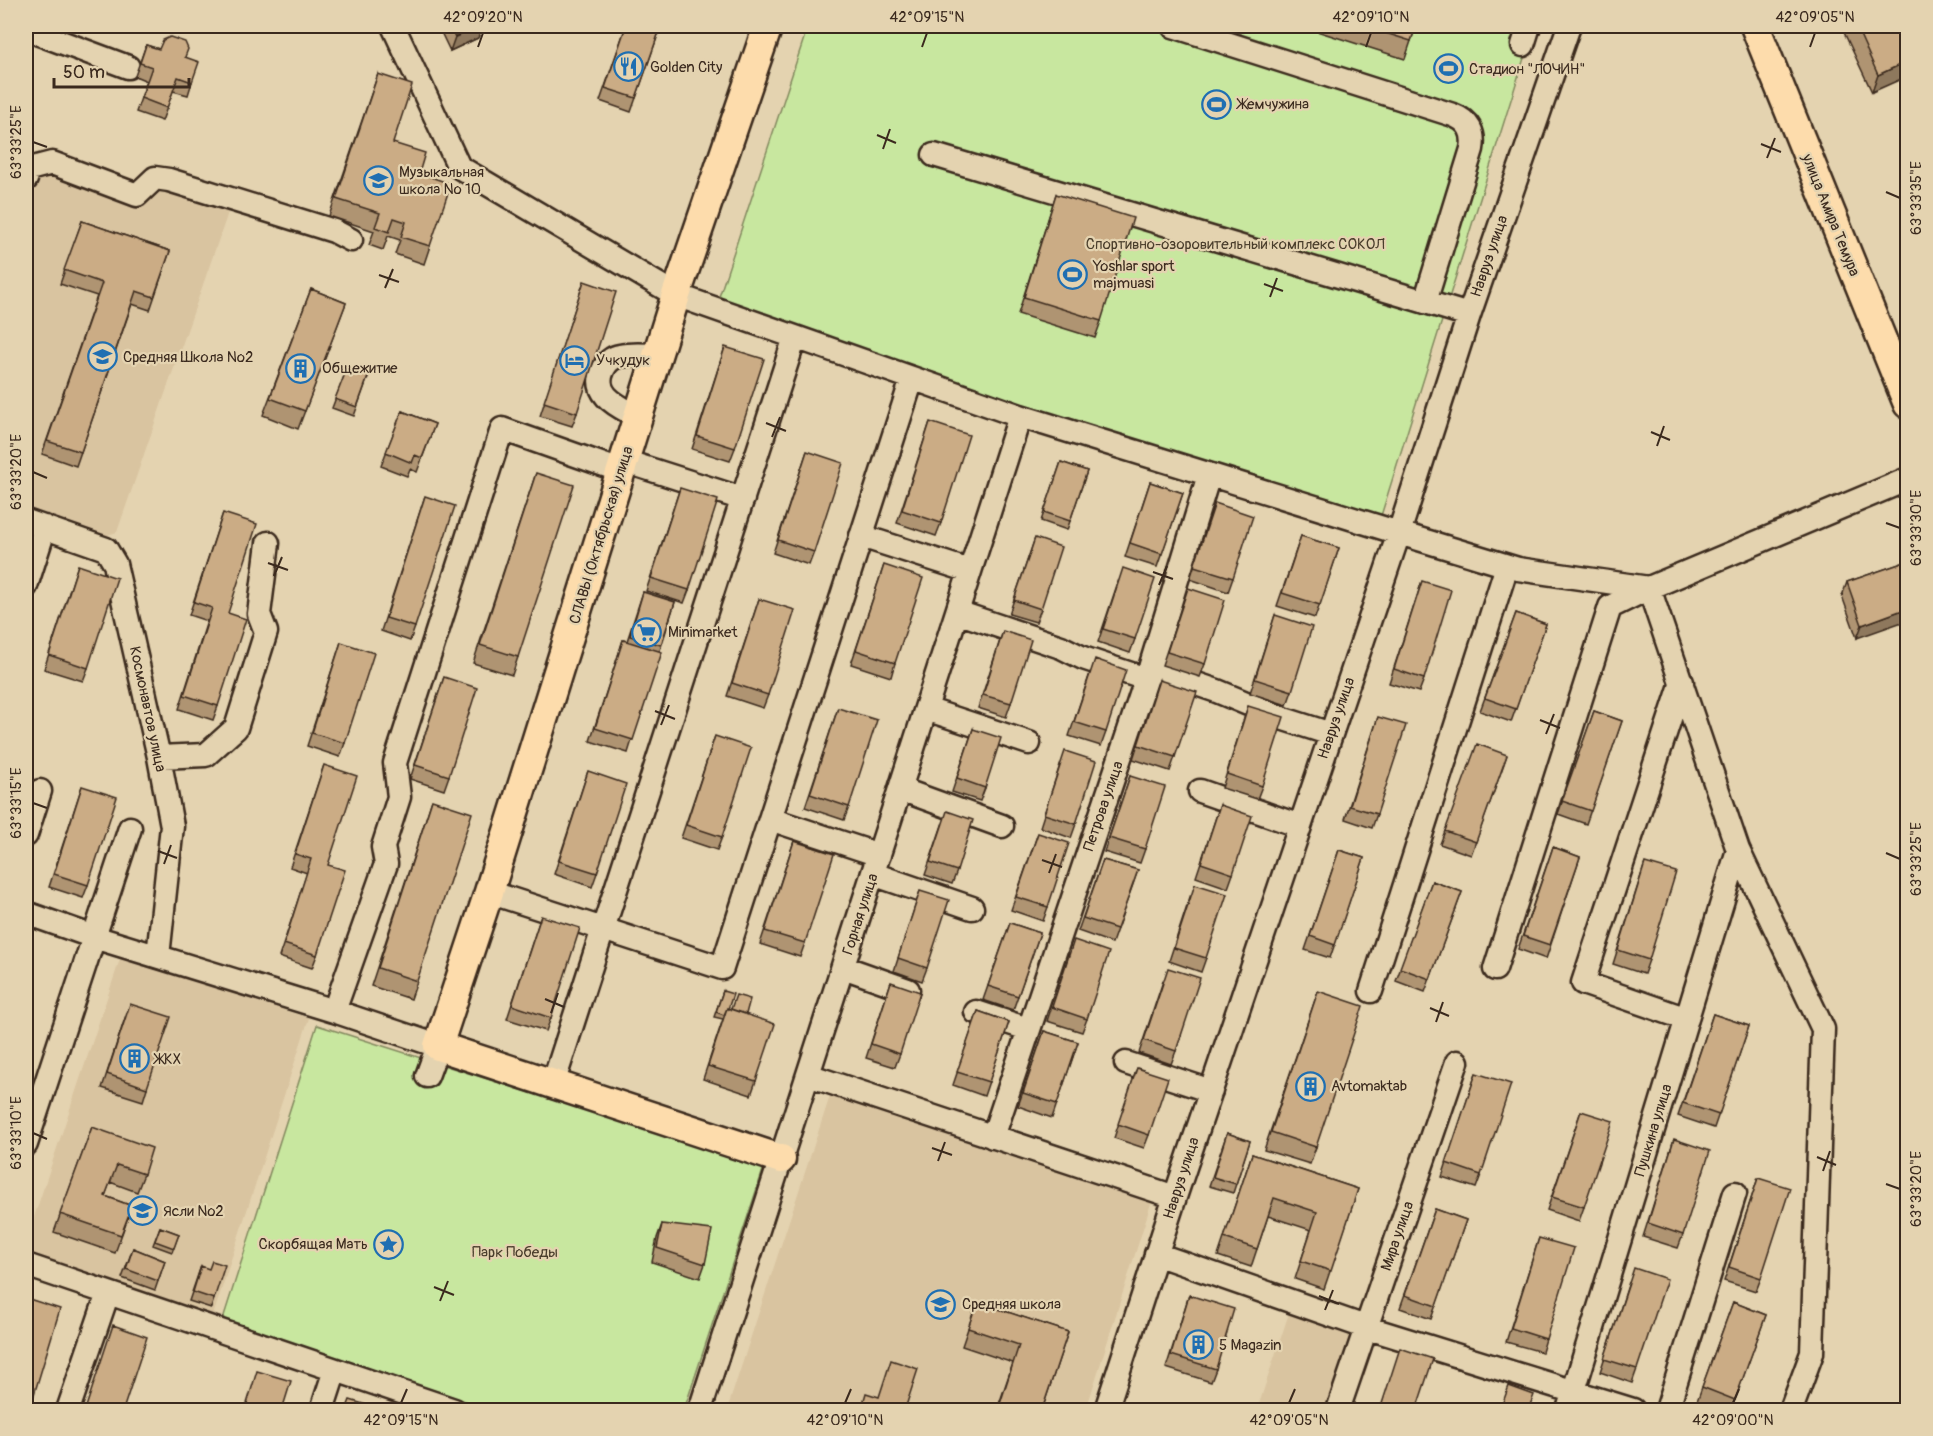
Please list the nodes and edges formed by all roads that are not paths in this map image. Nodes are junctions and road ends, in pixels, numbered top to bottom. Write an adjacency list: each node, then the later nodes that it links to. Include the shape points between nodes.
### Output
1 (393, 26): 11 (street, via 459,167)
2 (768, 26): 11 (main road, СЛАВЫ (Октябрьская) улица)
3 (1173, 26): 12 (street, via 1466,122 1473,135 1472,149)
4 (1569, 26): 13 (street, Навруз улица)
5 (1755, 26): 17 (main road, улица Амира Темура)
6 (26, 29): 7 (street)
7 (128, 67)
8 (934, 155): 12 (street)
9 (26, 179): 10 (street, via 29,170 52,163 137,195 155,178 169,180 334,231)
10 (351, 240)
11 (676, 295): 14 (street); 15 (main road, СЛАВЫ (Октябрьская) улица)
12 (1425, 302): 13 (street)
13 (1469, 315): 25 (street, Навруз улица)
14 (795, 337): 16 (street); 23 (street)
15 (658, 355): 19 (main road, СЛАВЫ (Октябрьская) улица); 19 (street, via 614,358 601,375 605,396)
16 (912, 379): 18 (street); 26 (street)
17 (1908, 404)
18 (1020, 416): 21 (street); 29 (street, Горная улица)
19 (638, 417): 20 (main road, СЛАВЫ (Октябрьская) улица)
20 (623, 466): 23 (street); 49 (main road, СЛАВЫ (Октябрьская) улица); 59 (street, via 502,429 394,763 399,797 382,847 386,864)
21 (1209, 475): 25 (street); 33 (street, Петрова улица)
22 (1908, 479): 31 (street)
23 (743, 499): 52 (street)
24 (35, 524): 30 (street); 38 (street, Космонавтов улица, via 106,549 116,564)
25 (1399, 533): 28 (street); 36 (street, Навруз улица)
26 (861, 536): 29 (street); 42 (street)
27 (268, 543): 38 (street, via 259,614 266,632 236,728 206,755)
28 (1507, 566): 31 (street); 58 (street)
29 (970, 571): 32 (street, Горная улица)
30 (26, 586)
31 (1649, 588): 34 (street); 56 (street, via 1610,607)
32 (957, 612): 33 (street, via 1083,658); 35 (street, Горная улица)
33 (1148, 674): 36 (street, via 1217,691); 62 (street, Петрова улица)
34 (1682, 682): 47 (street); 61 (street, via 1583,983)
35 (926, 709): 37 (street); 39 (street, Горная улица)
36 (1331, 734): 44 (street, Навруз улица)
37 (1029, 743)
38 (159, 757): 54 (street, Космонавтов улица, via 172,826)
39 (900, 789): 43 (street); 48 (street, Горная улица)
40 (40, 791): 46 (street)
41 (1200, 791): 44 (street)
42 (770, 819): 48 (street); 52 (street, via 722,968)
43 (1002, 826)
44 (1300, 826): 69 (street, Навруз улица)
45 (130, 828): 53 (street)
46 (26, 835)
47 (1738, 850): 61 (street, Пушкина улица); 89 (street, via 1823,1029 1812,1353)
48 (876, 865): 50 (street); 55 (street, Горная улица)
49 (489, 892): 52 (street); 63 (main road, СЛАВЫ (Октябрьская) улица)
50 (972, 908)
51 (26, 913): 53 (street)
52 (603, 929): 68 (street)
53 (94, 937): 54 (street); 71 (street)
54 (159, 956): 59 (street)
55 (843, 967): 57 (street); 66 (street, Горная улица)
56 (1495, 969)
57 (908, 990)
58 (1371, 991)
59 (334, 1011): 63 (street)
60 (976, 1012): 62 (street)
61 (1687, 1019): 80 (street, Пушкина улица)
62 (1028, 1029): 70 (street, Петрова улица)
63 (438, 1047): 67 (street); 68 (main road)
64 (1457, 1062): 78 (street, Мира улица)
65 (1126, 1063): 69 (street)
66 (808, 1075): 70 (street); 72 (street, Горная улица)
67 (427, 1076)
68 (553, 1084): 72 (main road)
69 (1210, 1091): 74 (street, Навруз улица)
70 (993, 1137): 74 (street)
71 (26, 1144)
72 (781, 1159): 84 (street, Горная улица)
73 (1735, 1193): 88 (street)
74 (1175, 1197): 75 (street, Навруз улица)
75 (1156, 1254): 78 (street); 85 (street, Навруз улица)
76 (26, 1265): 77 (street)
77 (108, 1293): 79 (street); 81 (street)
78 (1365, 1327): 80 (street); 86 (street, Мира улица)
79 (335, 1370): 82 (street); 83 (street)
80 (1571, 1401): 87 (street)
81 (68, 1410)
82 (322, 1410)
83 (454, 1410)
84 (700, 1410)
85 (1106, 1410)
86 (1338, 1410)
87 (1633, 1410)
88 (1666, 1410)
89 (1791, 1410)

